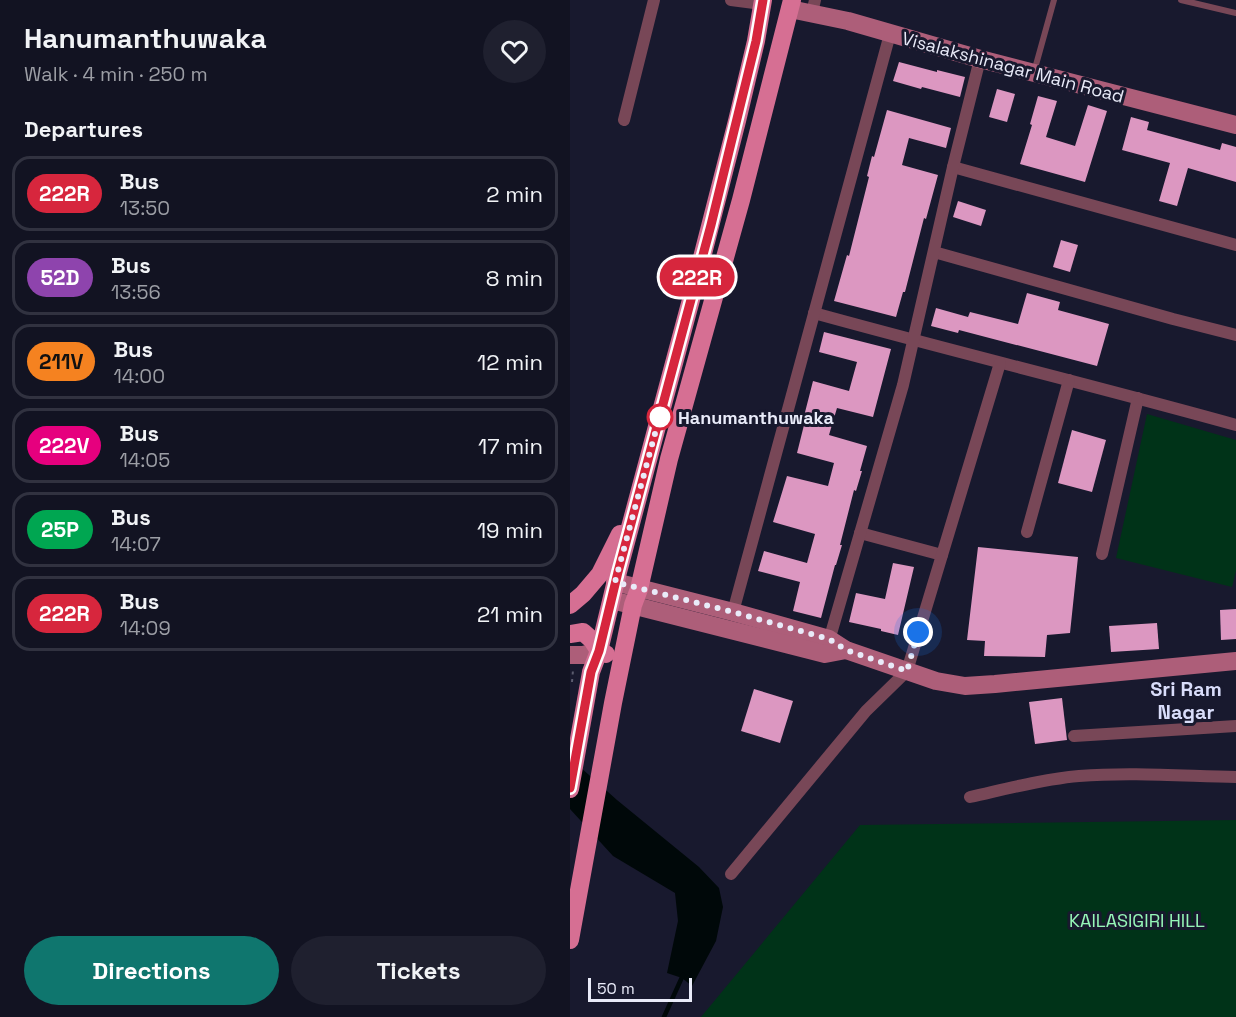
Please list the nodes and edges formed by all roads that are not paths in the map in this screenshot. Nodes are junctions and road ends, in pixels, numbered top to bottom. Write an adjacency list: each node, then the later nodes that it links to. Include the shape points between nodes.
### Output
1 (654, 0): 12 (street)
2 (731, 0): 5 (street)
3 (1054, 0): 11 (lane)
4 (1181, 0): 8 (lane)
5 (763, 2): 24 (main road, via 737,121)
6 (791, 4): 7 (street, Visalakshinagar Main Road); 30 (main road)
7 (813, 7): 9 (street, Visalakshinagar Main Road)
8 (1236, 13)
9 (890, 34): 10 (street, Visalakshinagar Main Road); 17 (street)
10 (980, 59): 11 (street, Visalakshinagar Main Road); 14 (street)
11 (1034, 73): 13 (street, Visalakshinagar Main Road)
12 (624, 120)
13 (1236, 125)
14 (953, 167): 15 (street); 16 (street)
15 (1236, 245)
16 (934, 252): 18 (street); 19 (street)
17 (814, 313): 19 (street); 32 (street)
18 (1236, 335)
19 (913, 340): 20 (street); 26 (street)
20 (1000, 363): 21 (street); 28 (street)
21 (1069, 380): 22 (street); 25 (street)
22 (1138, 398): 23 (street); 27 (street)
23 (1236, 425)
24 (636, 505): 29 (main road); 31 (main road, via 600,574)
25 (1027, 532)
26 (860, 533): 28 (street); 34 (street)
27 (1102, 554)
28 (942, 555): 39 (street)
29 (613, 591): 30 (street); 35 (main road)
30 (636, 597): 32 (street); 34 (street); 37 (main road)
31 (570, 605)
32 (733, 612): 34 (street)
33 (570, 634): 35 (main road, via 583,632)
34 (827, 647): 39 (street)
35 (599, 651): 36 (street); 37 (main road); 43 (main road, via 591,672)
36 (570, 654)
37 (622, 658): 46 (main road)
38 (1236, 661): 39 (street, via 964,686)
39 (907, 671): 45 (street, via 866,711)
40 (1236, 726): 41 (street)
41 (1074, 736)
42 (1236, 777): 44 (street, via 1077,776)
43 (570, 789)
44 (970, 797)
45 (731, 874)
46 (570, 939)

